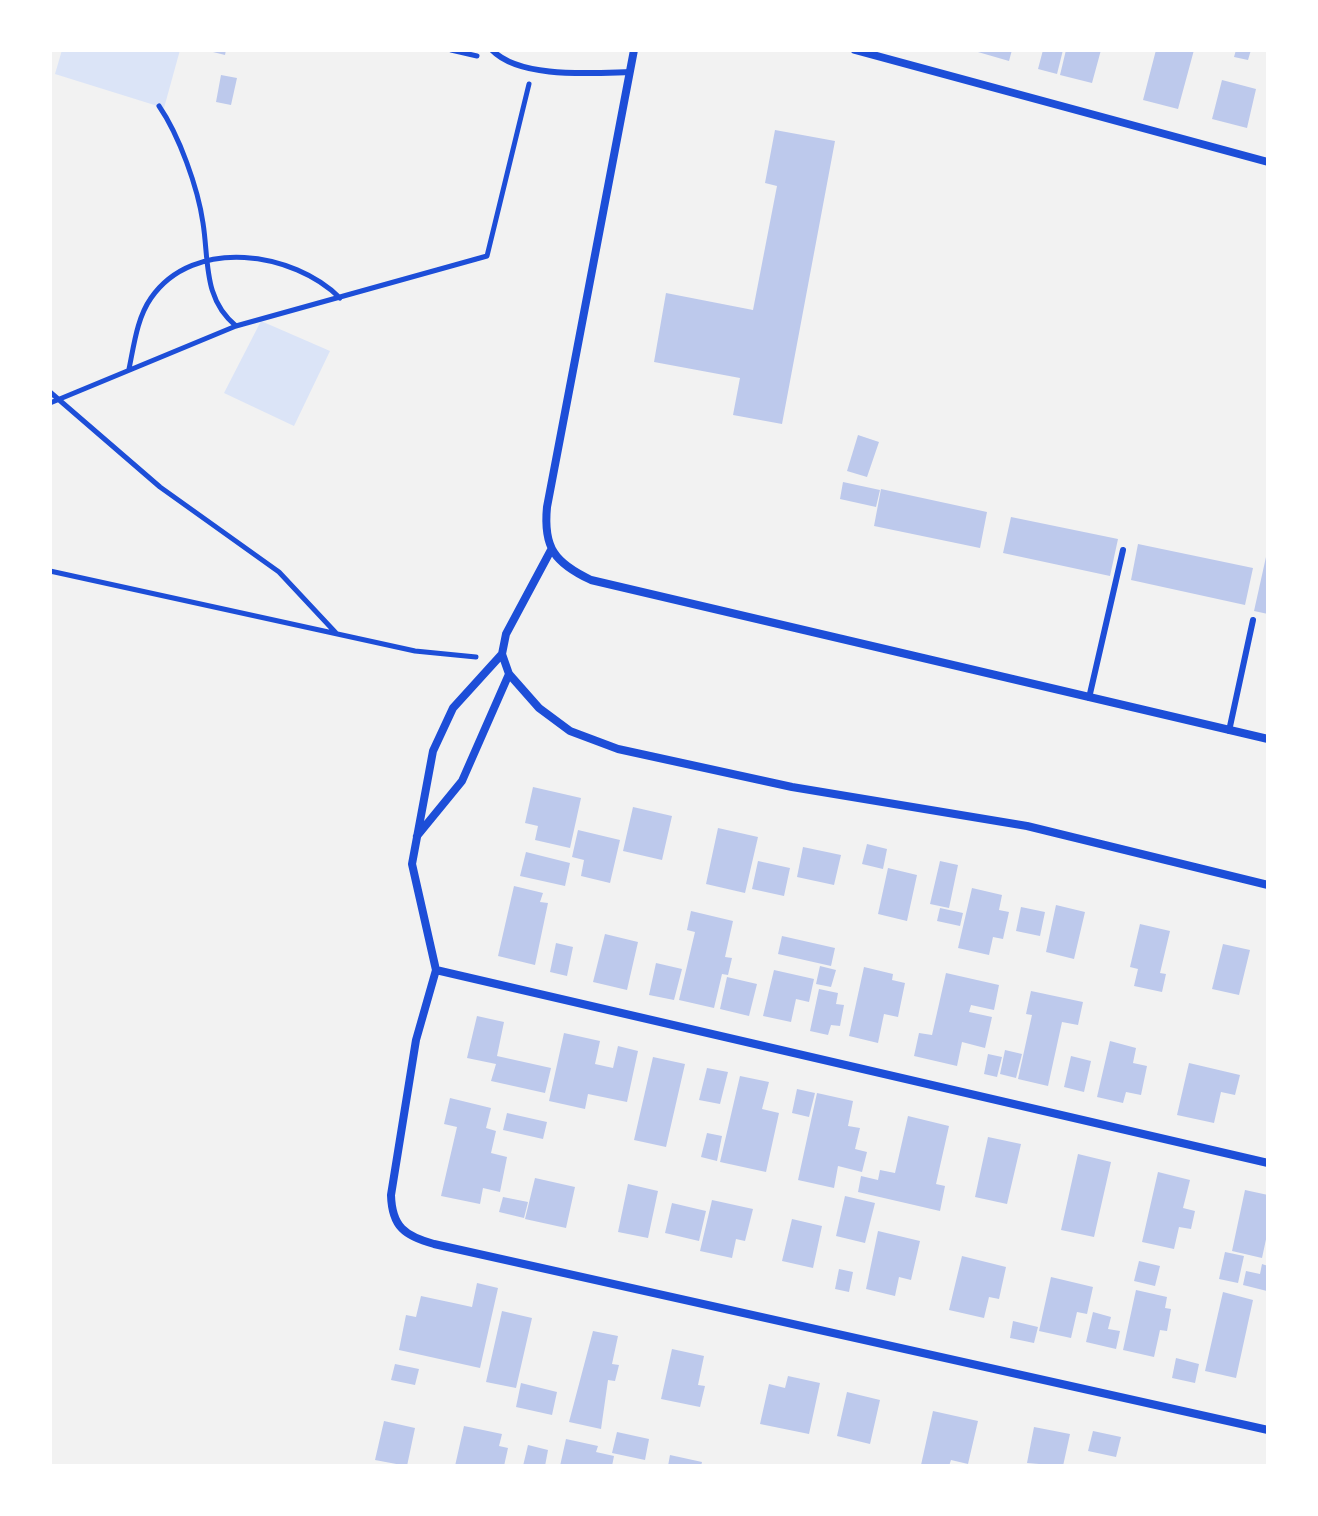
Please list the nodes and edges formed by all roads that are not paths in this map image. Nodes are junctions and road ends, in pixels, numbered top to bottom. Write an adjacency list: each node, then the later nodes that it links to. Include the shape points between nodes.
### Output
1 (492, 50): 4 (lane, via 509,63 568,73)
2 (634, 50): 4 (street)
3 (855, 50): 5 (street)
4 (630, 72): 6 (street, via 547,507 545,529)
5 (1268, 162)
6 (551, 550): 9 (street, via 506,634); 11 (street, via 565,568 591,580)
7 (1123, 550): 11 (lane)
8 (1253, 620): 12 (lane)
9 (502, 654): 10 (street); 14 (street, via 453,708 433,751)
10 (509, 674): 14 (street, via 462,781); 15 (street, via 539,708 570,731 618,749 792,787 1027,826)
11 (1089, 698): 12 (street)
12 (1229, 731): 13 (street)
13 (1268, 739)
14 (416, 836): 16 (street, via 413,877)
15 (1268, 885)
16 (436, 970): 17 (street); 18 (street, via 416,1040 391,1195 392,1214 411,1238)
17 (1268, 1163)
18 (1268, 1430)

